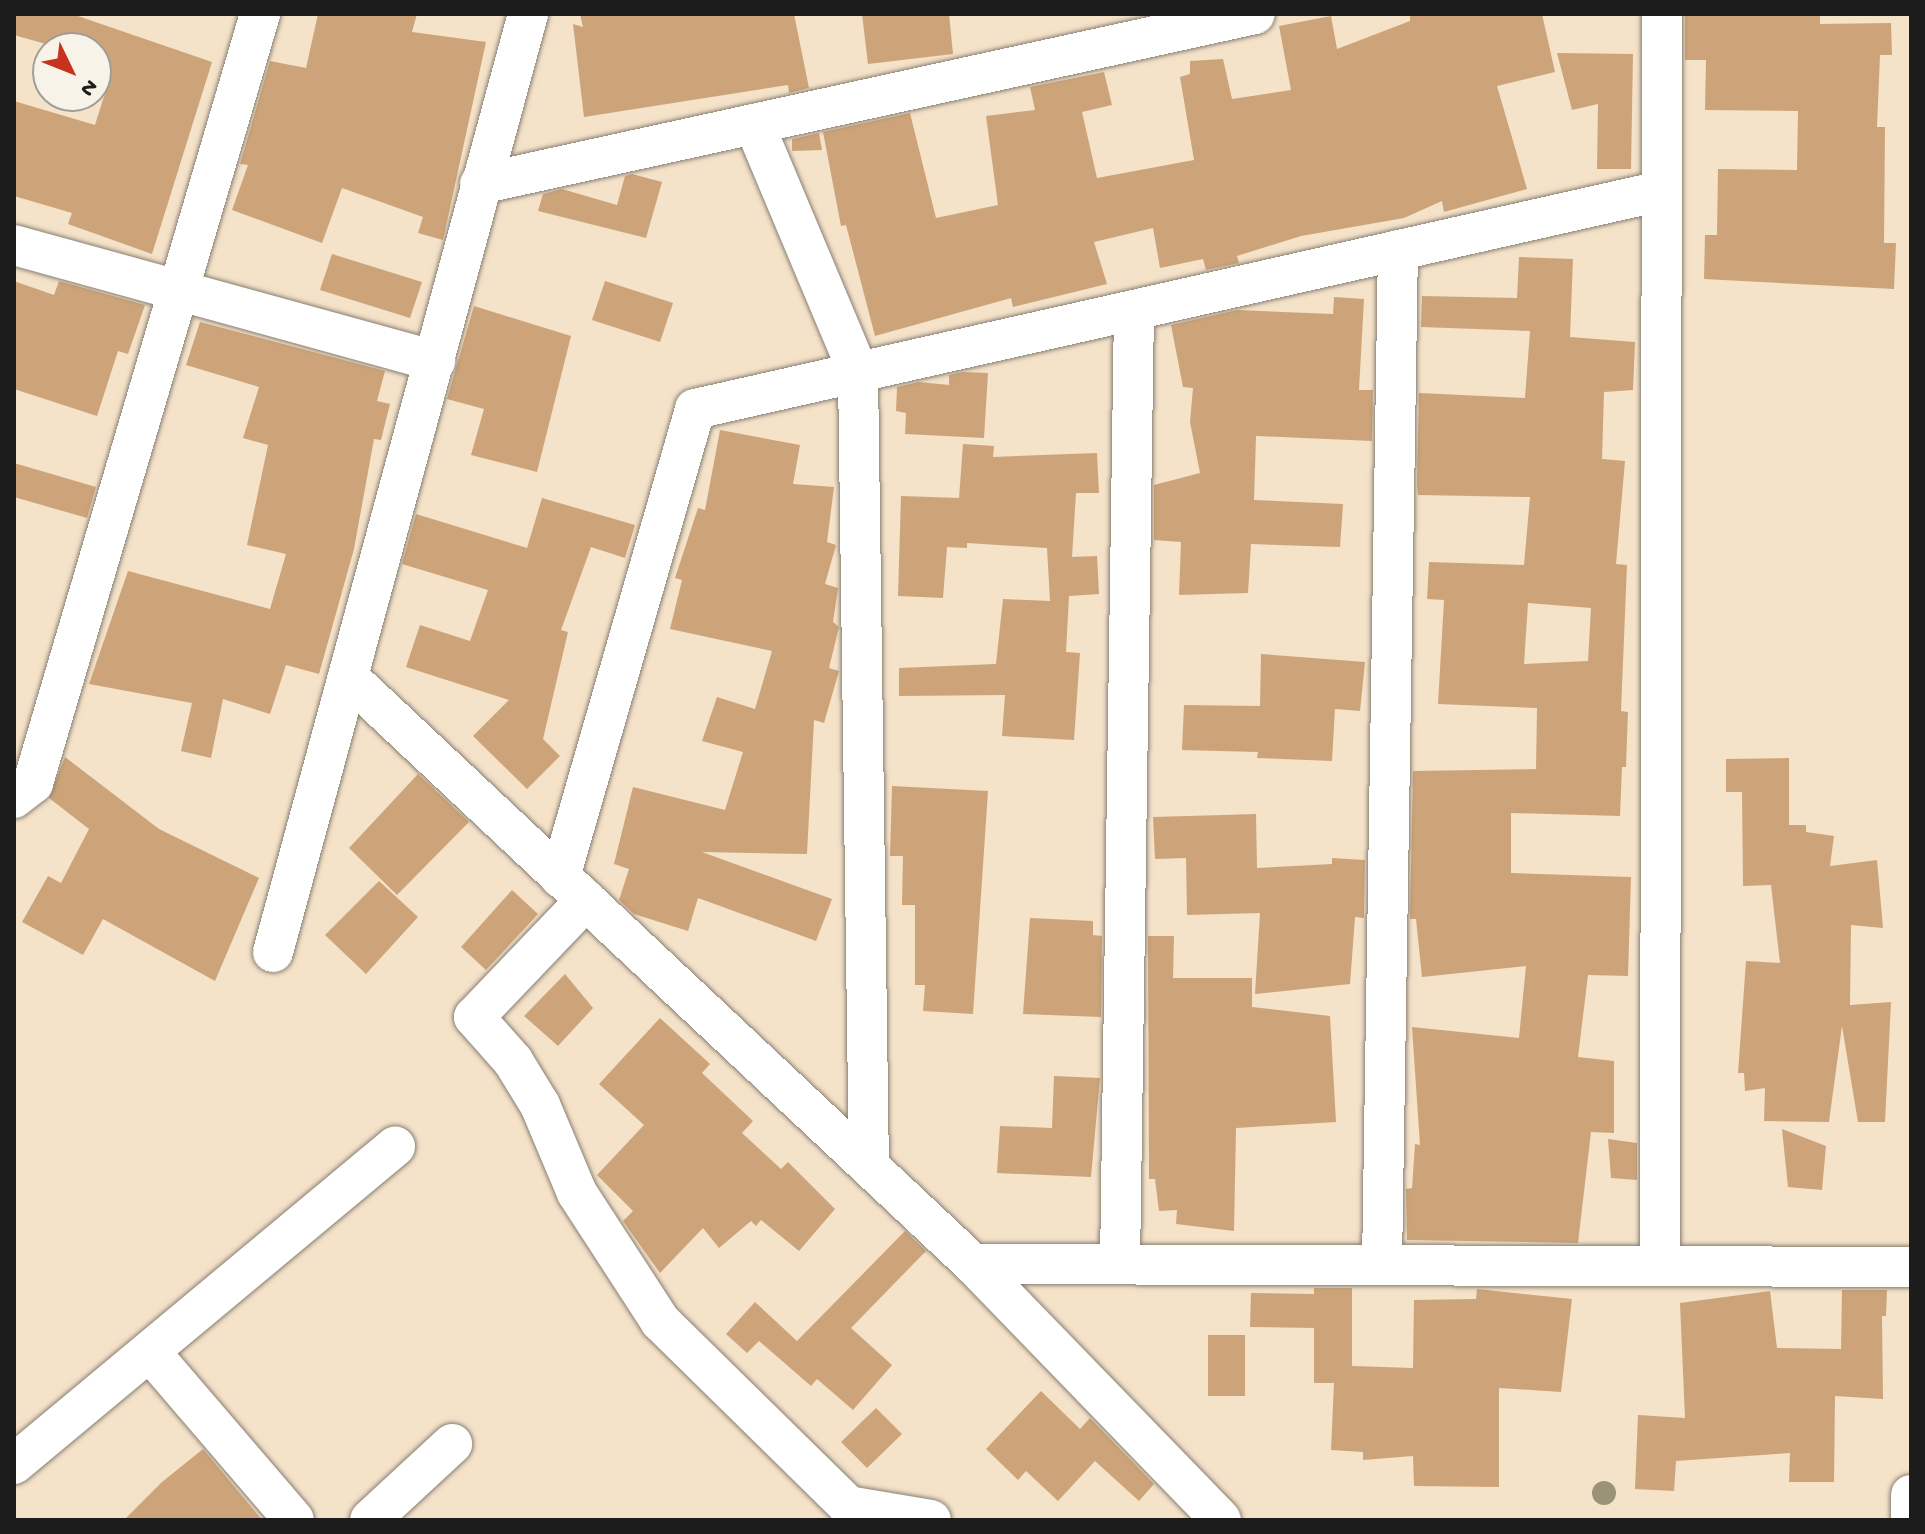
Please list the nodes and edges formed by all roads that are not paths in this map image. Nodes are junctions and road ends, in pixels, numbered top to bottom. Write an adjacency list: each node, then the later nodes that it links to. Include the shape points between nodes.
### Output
1 (260, 14): 10 (street)
2 (528, 14): 6 (street)
3 (1255, 14): 5 (street)
4 (1662, 14): 7 (street)
5 (754, 124): 6 (street); 13 (street)
6 (480, 184): 12 (street)
7 (1661, 191): 9 (street); 23 (street)
8 (14, 245): 10 (street)
9 (1398, 250): 11 (street); 22 (street)
10 (178, 290): 12 (street); 15 (street)
11 (1134, 310): 13 (street); 21 (street)
12 (435, 361): 14 (street)
13 (858, 372): 16 (street, via 695,409); 19 (street)
14 (348, 677): 16 (street); 17 (street)
15 (20, 780)
16 (573, 888): 19 (street); 31 (street, via 474,1017 513,1061 540,1105 577,1193 660,1321 848,1506)
17 (273, 952)
18 (395, 1147): 25 (street)
19 (869, 1166): 20 (street)
20 (973, 1264): 21 (street); 32 (street)
21 (1120, 1264): 22 (street)
22 (1382, 1265): 23 (street)
23 (1660, 1266): 24 (street)
24 (1911, 1267)
25 (150, 1352): 27 (street); 29 (street)
26 (452, 1444): 30 (street)
27 (14, 1464)
28 (1911, 1495): 33 (street)
29 (294, 1520)
30 (370, 1520)
31 (931, 1520)
32 (1221, 1520)
33 (1911, 1520)

